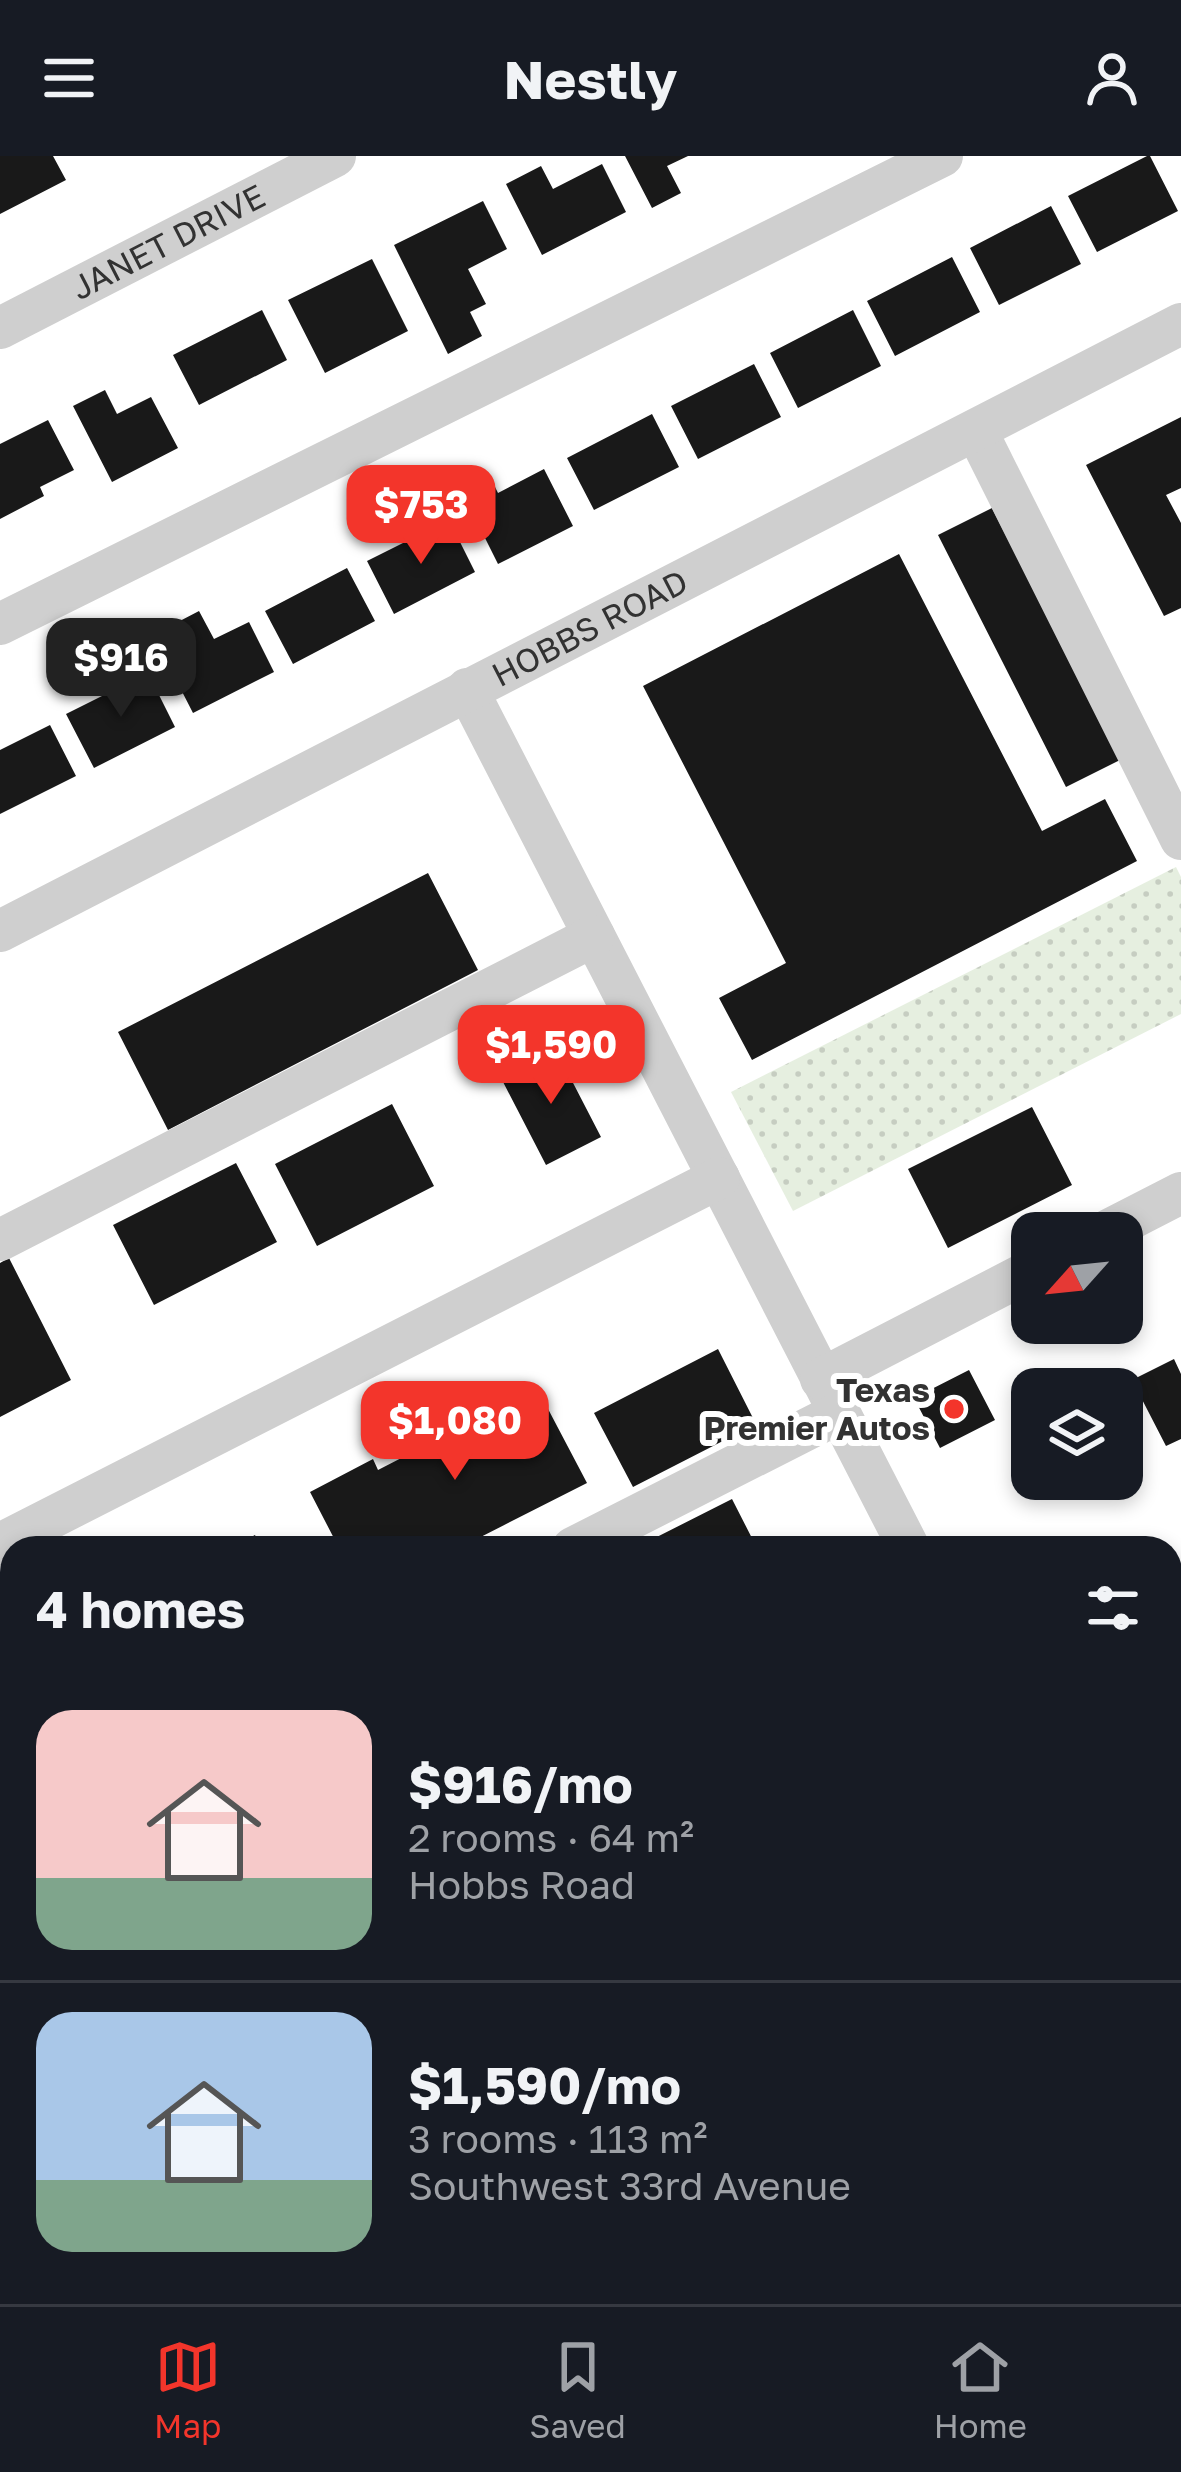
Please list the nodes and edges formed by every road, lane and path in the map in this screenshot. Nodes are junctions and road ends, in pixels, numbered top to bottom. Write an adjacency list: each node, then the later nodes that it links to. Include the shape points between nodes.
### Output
1 (335, 156): 4 (street, JANET DRIVE)
2 (942, 156): 6 (street)
3 (1181, 324): 5 (street, HOBBS ROAD)
4 (0, 328)
5 (976, 430): 7 (street, HOBBS ROAD); 8 (street)
6 (0, 624)
7 (467, 689): 9 (street, HOBBS ROAD); 10 (street)
8 (1181, 839)
9 (4, 918)
10 (594, 936): 11 (street); 14 (street)
11 (719, 1178): 16 (street); 17 (street)
12 (1177, 1206): 13 (street)
13 (1143, 1218)
14 (0, 1240)
15 (1011, 1283): 16 (street)
16 (830, 1396): 18 (street); 19 (street)
17 (16, 1536)
18 (593, 1536)
19 (903, 1536)

